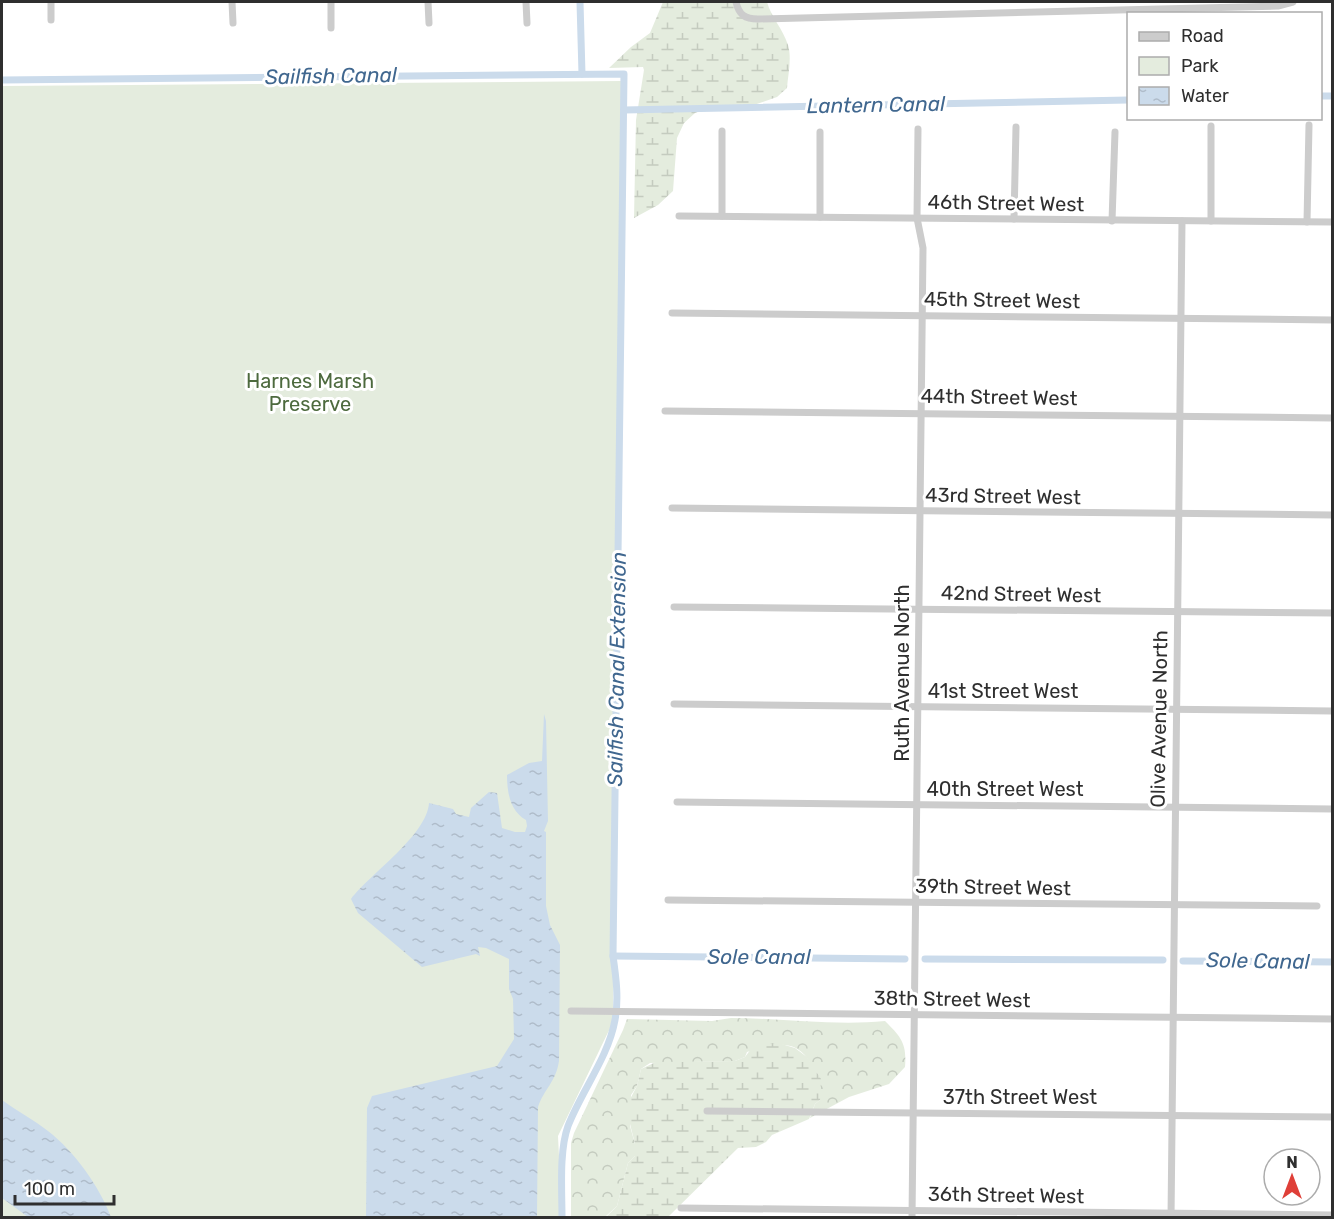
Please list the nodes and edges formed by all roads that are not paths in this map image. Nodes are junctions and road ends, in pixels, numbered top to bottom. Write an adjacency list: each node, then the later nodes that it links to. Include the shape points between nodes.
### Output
1 (51, 2): 10 (street)
2 (232, 2): 11 (street)
3 (331, 2): 14 (street)
4 (428, 2): 12 (street)
5 (526, 2): 13 (street)
6 (736, 2): 9 (street, via 743,16 758,19)
7 (1042, 2): 9 (street)
8 (1293, 2): 9 (street, via 1278,6)
9 (1042, 12)
10 (51, 20)
11 (233, 23)
12 (429, 23)
13 (527, 23)
14 (331, 28)
15 (1309, 125): 30 (street)
16 (1212, 126): 29 (street)
17 (1016, 127): 26 (street)
18 (918, 129): 25 (street, Ruth Avenue North)
19 (722, 132): 23 (street)
20 (820, 132): 24 (street)
21 (1115, 132): 27 (street)
22 (679, 216): 23 (street, 46th Street West)
23 (722, 216): 24 (street, 46th Street West)
24 (820, 217): 25 (street, 46th Street West)
25 (917, 218): 26 (street, 46th Street West); 33 (street, Ruth Avenue North, via 923,248)
26 (1014, 219): 27 (street, 46th Street West)
27 (1112, 221): 28 (street, 46th Street West)
28 (1182, 221): 29 (street, 46th Street West); 34 (street, Olive Avenue North)
29 (1210, 221): 30 (street, 46th Street West)
30 (1307, 222): 31 (street, 46th Street West)
31 (1332, 222)
32 (672, 313): 33 (street, 45th Street West)
33 (921, 316): 34 (street, 45th Street West); 37 (street, Ruth Avenue North)
34 (1180, 318): 35 (street, 45th Street West); 38 (street, Olive Avenue North)
35 (1332, 320)
36 (665, 411): 37 (street, 44th Street West)
37 (921, 414): 38 (street, 44th Street West); 41 (street, Ruth Avenue North)
38 (1179, 416): 39 (street, 44th Street West); 42 (street, Olive Avenue North)
39 (1332, 418)
40 (672, 508): 41 (street, 43rd Street West)
41 (919, 511): 42 (street, 43rd Street West); 45 (street, Ruth Avenue North)
42 (1178, 514): 43 (street, 43rd Street West); 46 (street, Olive Avenue North)
43 (1332, 515)
44 (674, 607): 45 (street, 42nd Street West)
45 (918, 609): 46 (street, 42nd Street West); 49 (street, Ruth Avenue North)
46 (1177, 612): 47 (street, 42nd Street West); 50 (street, Olive Avenue North)
47 (1332, 613)
48 (674, 704): 49 (street, 41st Street West)
49 (918, 707): 50 (street, 41st Street West); 53 (street, Ruth Avenue North)
50 (1176, 709): 51 (street, 41st Street West); 54 (street, Olive Avenue North)
51 (1332, 711)
52 (676, 802): 53 (street, 40th Street West)
53 (917, 805): 54 (street, 40th Street West); 57 (street, Ruth Avenue North)
54 (1175, 807): 55 (street, 40th Street West); 58 (street, Olive Avenue North)
55 (1332, 809)
56 (668, 900): 57 (street, 39th Street West)
57 (916, 902): 58 (street, 39th Street West); 61 (street, Ruth Avenue North)
58 (1173, 905): 59 (street, 39th Street West); 62 (street, Olive Avenue North)
59 (1317, 906)
60 (571, 1011): 61 (street, 38th Street West)
61 (915, 1016): 62 (street, 38th Street West); 65 (street, Ruth Avenue North)
62 (1172, 1017): 63 (street, 38th Street West); 66 (street, Olive Avenue North)
63 (1332, 1019)
64 (707, 1111): 65 (street, 37th Street West)
65 (914, 1113): 66 (street, 37th Street West); 69 (street, Ruth Avenue North)
66 (1171, 1115): 67 (street, 37th Street West); 71 (street, Olive Avenue North)
67 (1332, 1117)
68 (681, 1208): 69 (street, 36th Street West)
69 (912, 1214): 71 (street, 36th Street West)
70 (1331, 1215): 71 (street, 36th Street West)
71 (1171, 1216)

